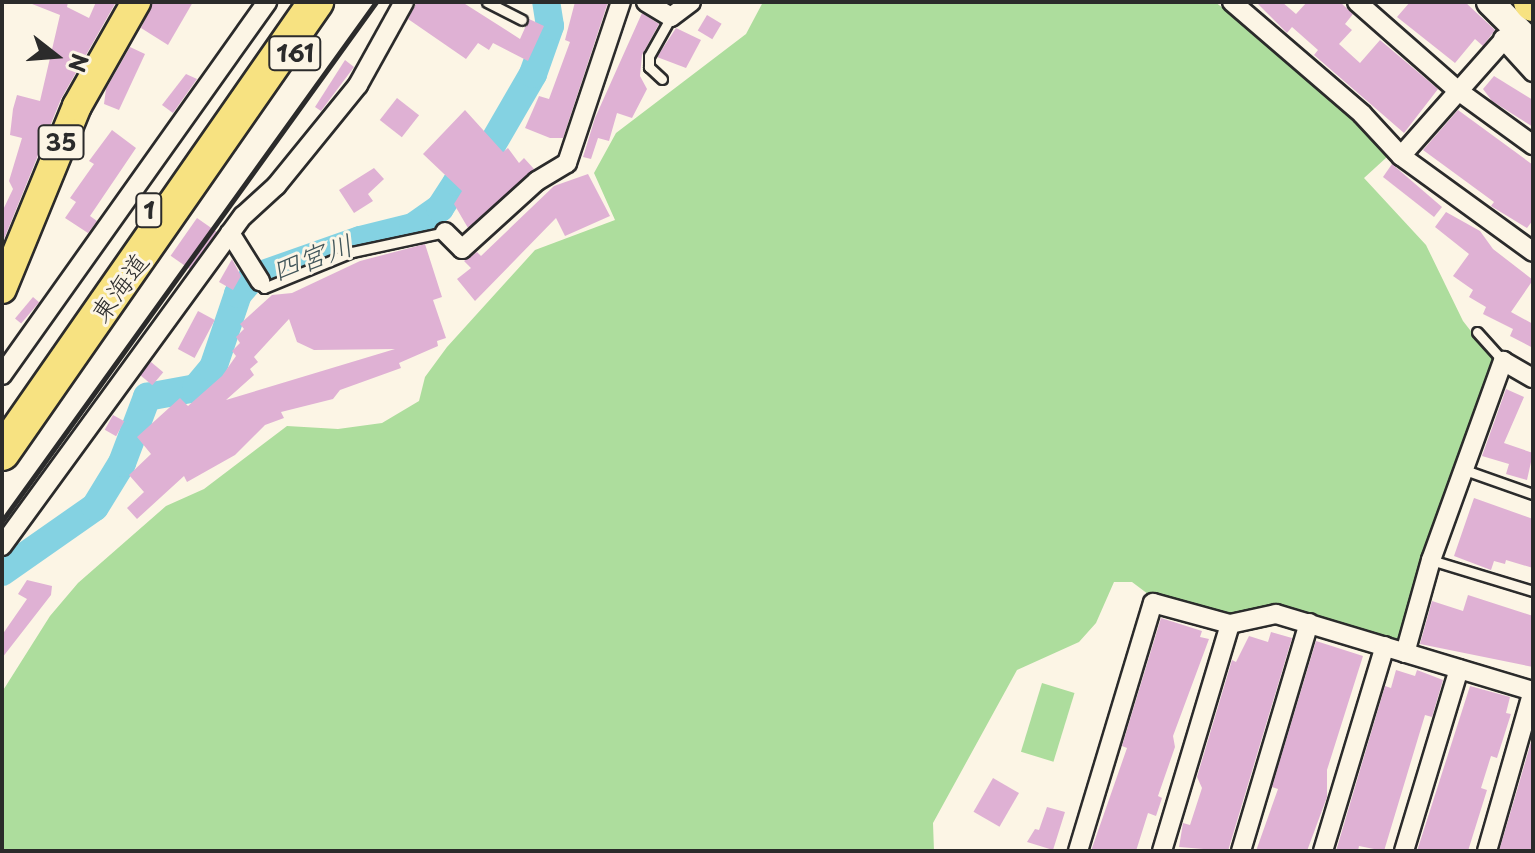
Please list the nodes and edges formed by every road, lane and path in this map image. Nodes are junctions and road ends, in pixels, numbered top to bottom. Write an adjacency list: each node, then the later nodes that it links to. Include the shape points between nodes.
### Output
1 (136, 2): 27 (main road, 35, via 77,106)
2 (267, 2): 30 (street)
3 (290, 2): 32 (highway, 東海道 / 1)
4 (316, 2): 20 (highway, 東海道 / 1)
5 (335, 2): 20 (highway, 161)
6 (404, 2): 24 (street, via 358,85 276,186)
7 (487, 2): 15 (lane)
8 (621, 2): 23 (street, via 567,163 537,181 462,249)
9 (646, 2): 14 (street)
10 (691, 2): 14 (street)
11 (1232, 2): 22 (street, via 1362,114)
12 (1357, 2): 19 (street)
13 (1490, 2): 16 (street)
14 (671, 17): 18 (lane, via 649,56 649,67)
15 (522, 20)
16 (1523, 23): 17 (street); 19 (street)
17 (1533, 72)
18 (662, 79)
19 (1457, 90): 21 (street); 22 (street)
20 (252, 101): 33 (highway, 東海道 / 1)
21 (1533, 145)
22 (1401, 156): 25 (street)
23 (445, 232): 26 (lane, via 352,252 264,288)
24 (230, 233): 26 (street); 36 (street)
25 (1533, 252)
26 (256, 276)
27 (2, 289)
28 (1477, 332): 29 (lane)
29 (1503, 361): 31 (street); 34 (street)
30 (2, 375)
31 (1533, 378)
32 (2, 414)
33 (2, 453)
34 (1462, 469): 35 (lane); 37 (street)
35 (1533, 494)
36 (2, 546)
37 (1431, 560): 38 (lane); 42 (street)
38 (1533, 591)
39 (1309, 623): 40 (street, via 1276,614); 41 (street); 47 (street)
40 (1230, 624): 45 (street, via 1153,603); 46 (street)
41 (1385, 646): 42 (street); 48 (street)
42 (1405, 653): 43 (street)
43 (1459, 669): 44 (street); 49 (street)
44 (1533, 691): 50 (street)
45 (1078, 851)
46 (1162, 851)
47 (1241, 851)
48 (1323, 851)
49 (1404, 851)
50 (1487, 851)

